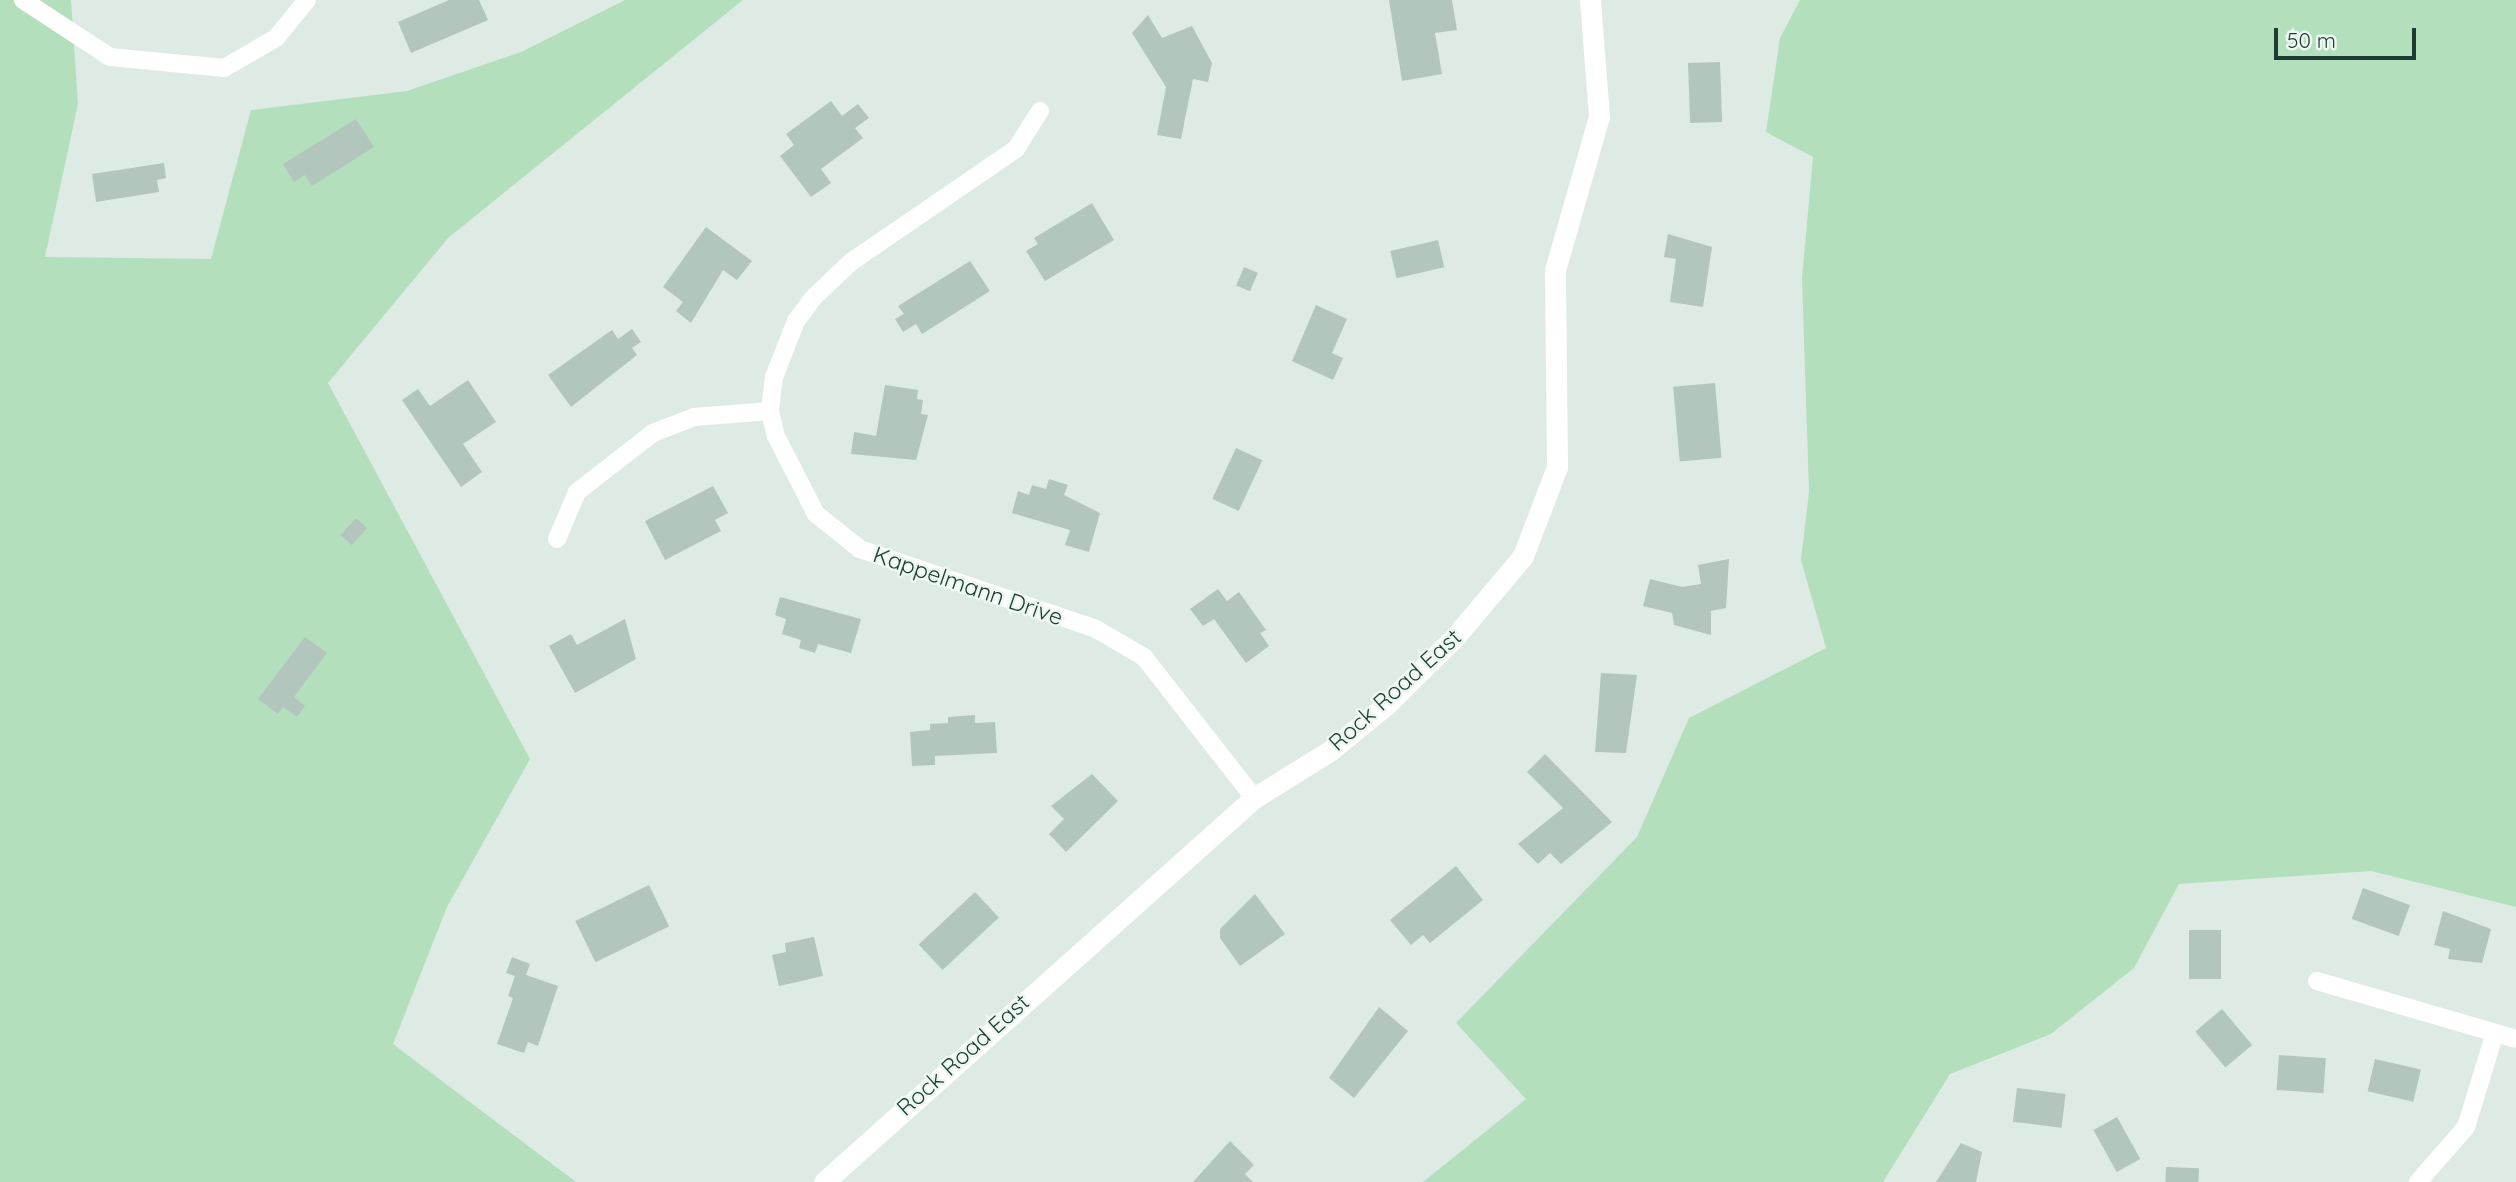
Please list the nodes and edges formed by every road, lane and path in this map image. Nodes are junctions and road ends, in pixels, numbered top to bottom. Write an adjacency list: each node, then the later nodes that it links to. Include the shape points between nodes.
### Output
1 (23, 0): 2 (street, via 110,57 224,68 276,38)
2 (307, 0)
3 (1590, 0): 7 (street, Rock Road East, via 1599,117 1555,270 1557,467 1545,510 1523,556 1454,639 1331,750)
4 (1040, 111): 5 (street, via 1016,149 851,262 814,297 784,345)
5 (770, 411): 6 (street, via 694,417 653,433 577,492); 7 (street, Kappelmann Drive, via 797,487 838,535 883,559 1124,643 1165,678)
6 (557, 539)
7 (1254, 798): 11 (street, Rock Road East)
8 (2317, 981): 9 (street)
9 (2495, 1033): 10 (street); 12 (street, via 2466,1127)
10 (2516, 1038)
11 (824, 1182)
12 (2418, 1182)

